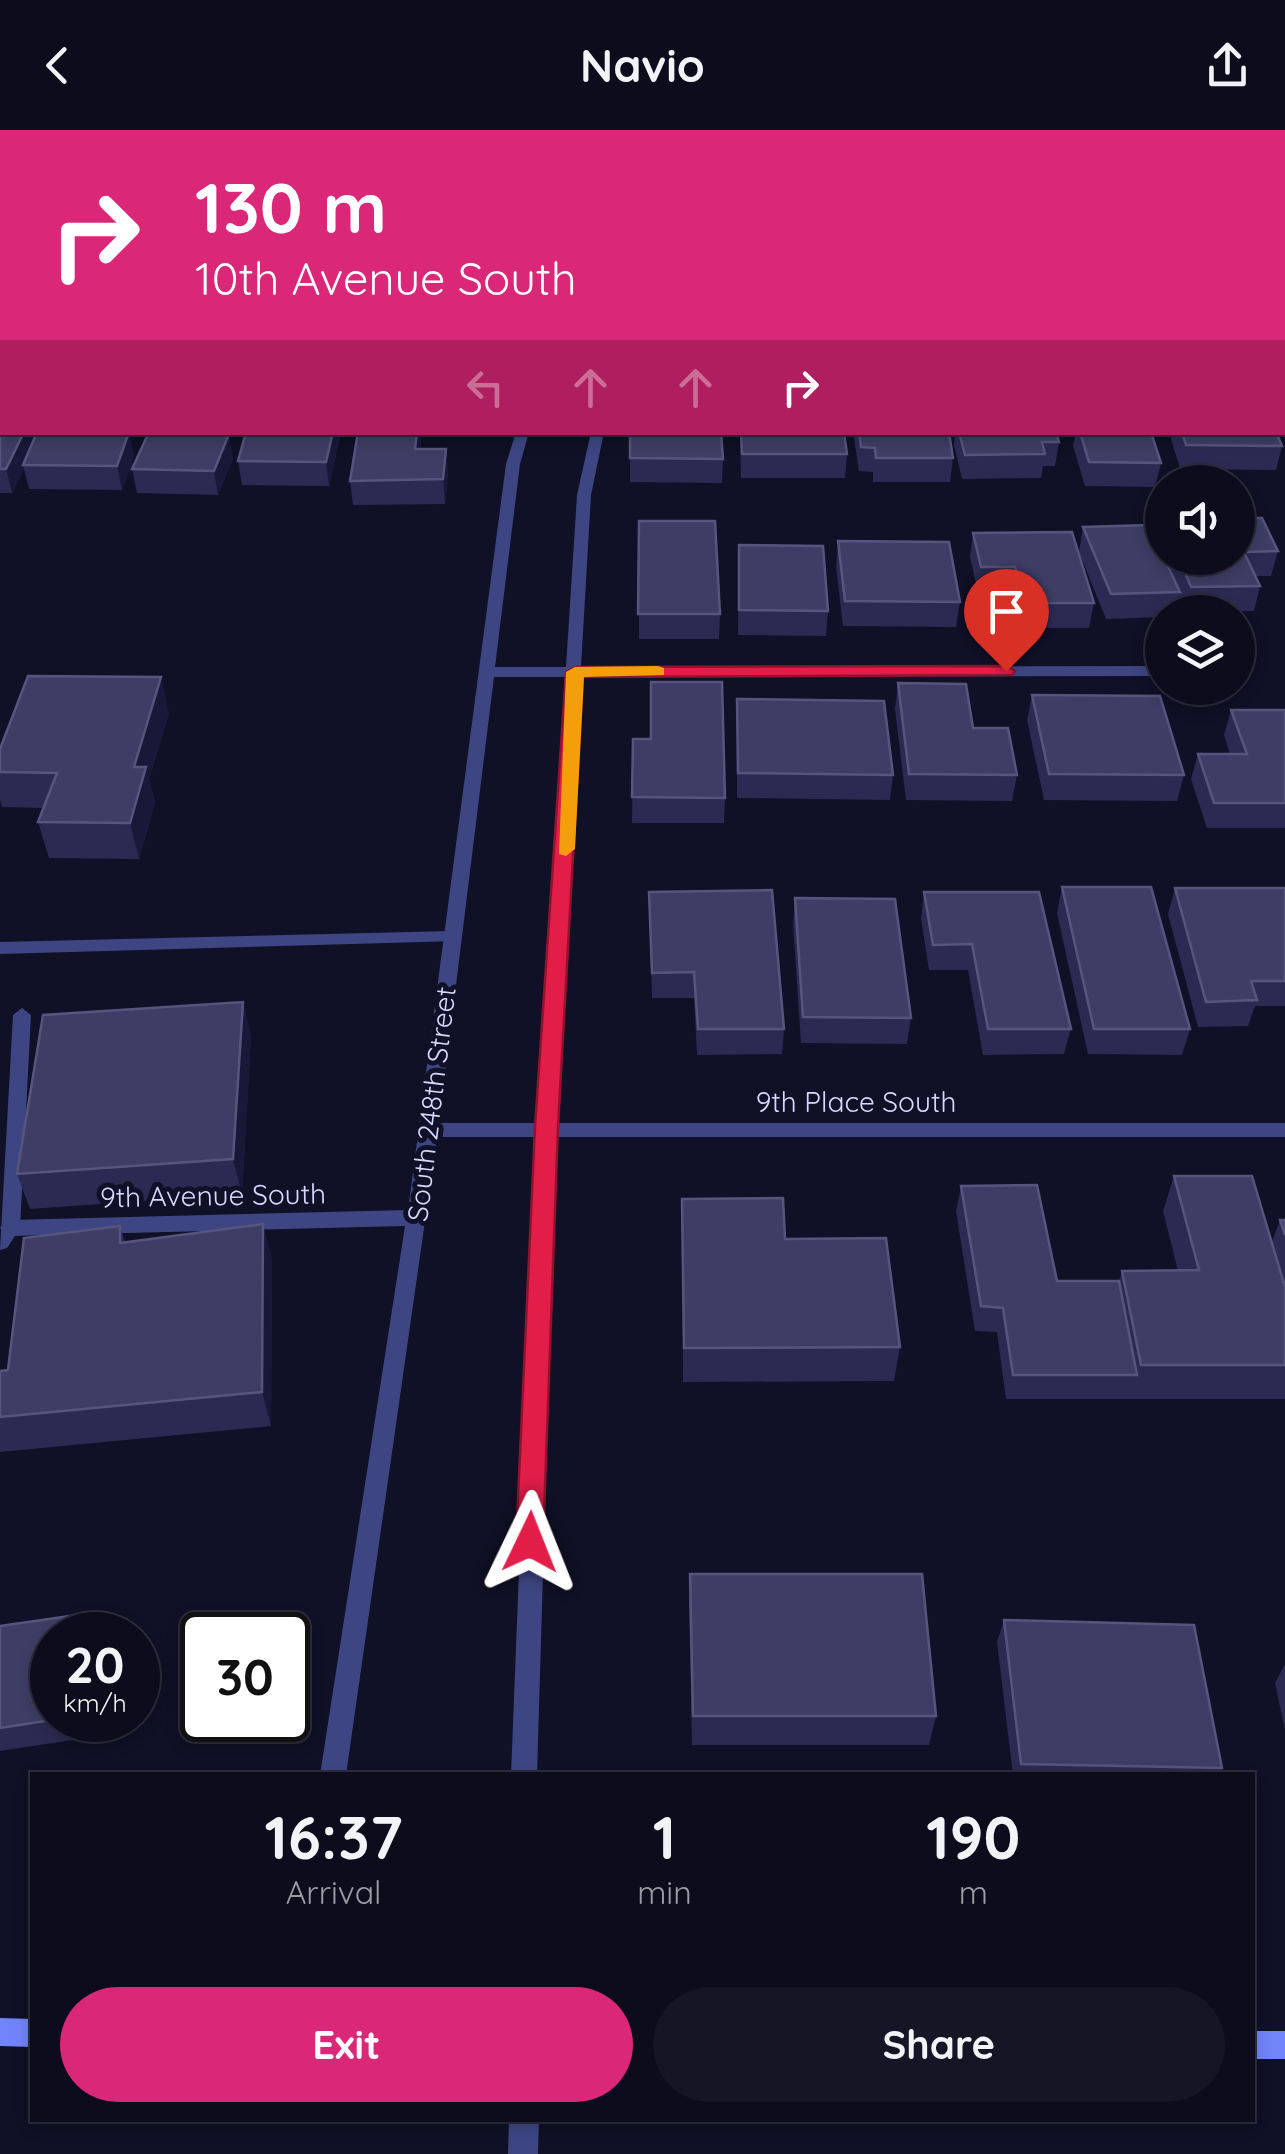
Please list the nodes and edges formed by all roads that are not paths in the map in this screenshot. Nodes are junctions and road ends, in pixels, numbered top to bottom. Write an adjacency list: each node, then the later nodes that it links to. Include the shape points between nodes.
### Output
1 (522, 435): 4 (street, South 248th Street)
2 (597, 435): 5 (street, via 584,496)
3 (1145, 671): 5 (street)
4 (486, 672): 5 (street); 6 (street, South 248th Street)
5 (575, 672): 9 (street)
6 (452, 937): 7 (street); 10 (street, South 248th Street)
7 (0, 948)
8 (22, 1015): 13 (street)
9 (546, 1127): 10 (street, 9th Place South); 11 (street, 9th Place South); 15 (street)
10 (427, 1130): 12 (street, South 248th Street)
11 (1285, 1130)
12 (417, 1218): 13 (street, 9th Avenue South); 14 (street, South 248th Street)
13 (5, 1235)
14 (333, 1772)
15 (524, 1772)
16 (0, 2032): 17 (main road)
17 (30, 2033)
18 (1255, 2045): 19 (main road)
19 (1285, 2045)
20 (524, 2122): 21 (street)
21 (523, 2154)

